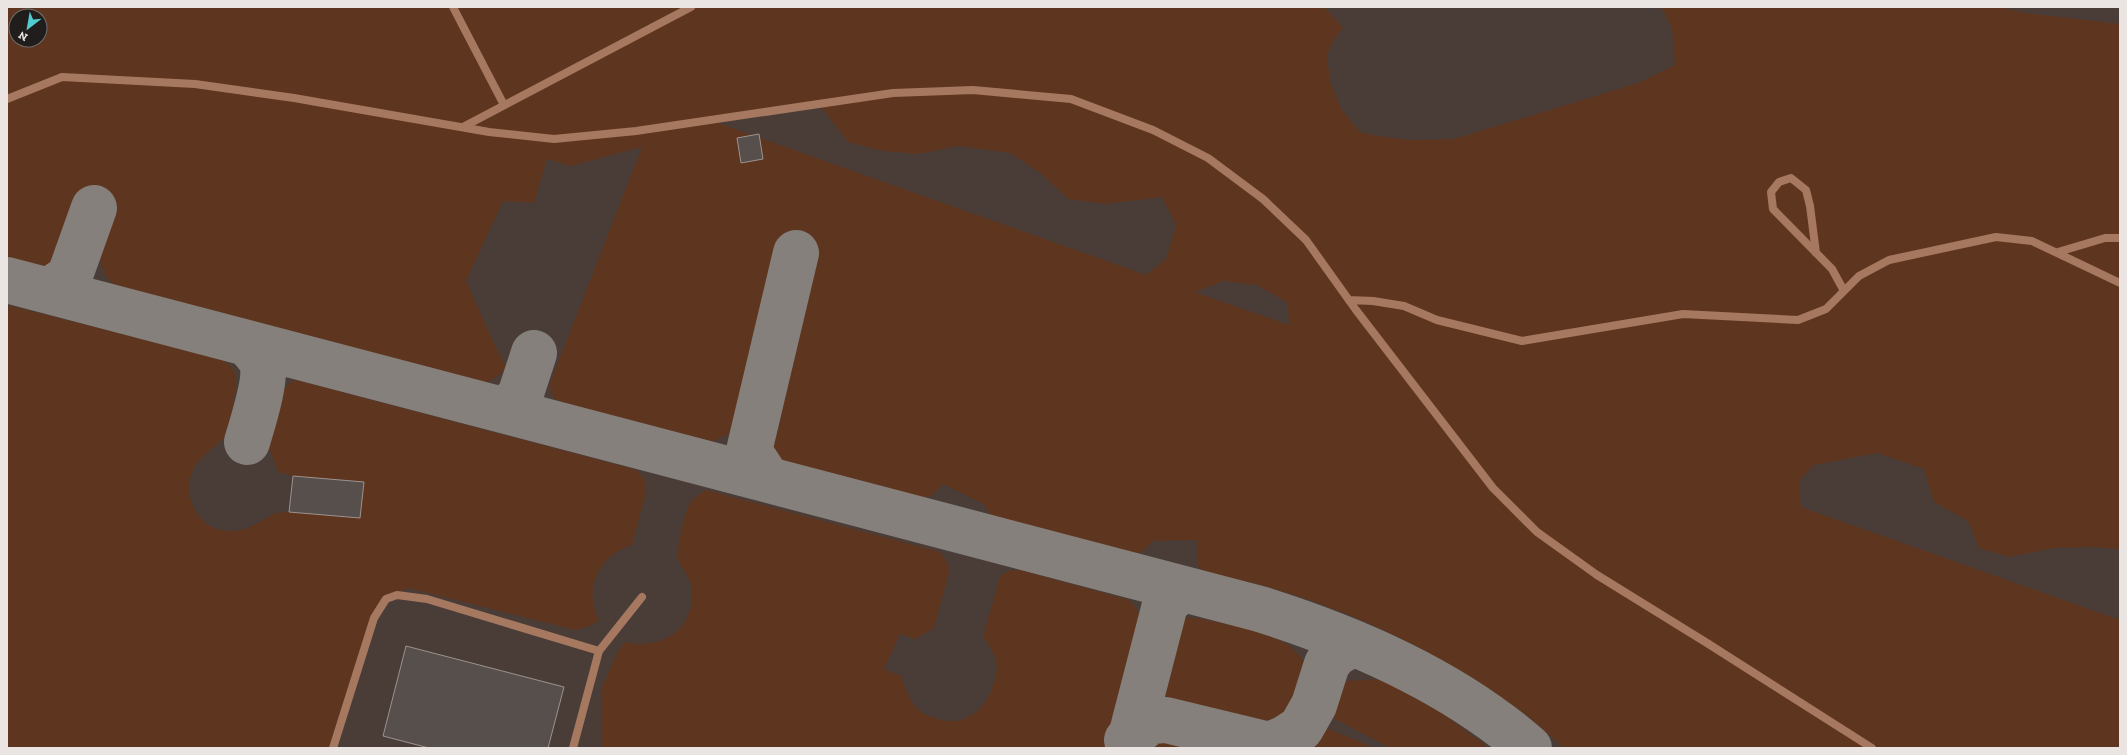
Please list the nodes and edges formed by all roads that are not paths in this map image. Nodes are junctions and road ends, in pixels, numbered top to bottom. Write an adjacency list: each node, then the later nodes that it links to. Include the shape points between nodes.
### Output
1 (453, 7): 4 (lane)
2 (690, 7): 4 (lane)
3 (7, 99): 5 (lane, via 62,77 195,84)
4 (504, 105): 5 (lane)
5 (463, 127): 11 (lane, via 554,139 636,131 892,93 973,90 1071,99 1153,130 1208,158 1263,199 1306,240)
6 (2120, 238): 7 (lane, via 2105,238)
7 (2058, 252): 9 (lane); 10 (lane, via 2032,241 1996,237 1889,260 1859,276)
8 (1816, 253): 8 (lane, via 1773,208 1771,192 1779,182 1792,178 1806,190); 10 (lane, via 1832,269)
9 (2120, 283)
10 (1844, 291): 11 (lane, via 1826,308 1798,320 1683,314 1522,341 1437,320 1404,306)
11 (1349, 300): 16 (lane, via 1493,488 1537,532 1596,575)
12 (642, 596): 13 (lane)
13 (599, 651): 14 (lane, via 427,599 397,595 386,599 374,618); 15 (lane)
14 (333, 748)
15 (573, 748)
16 (1872, 748)

